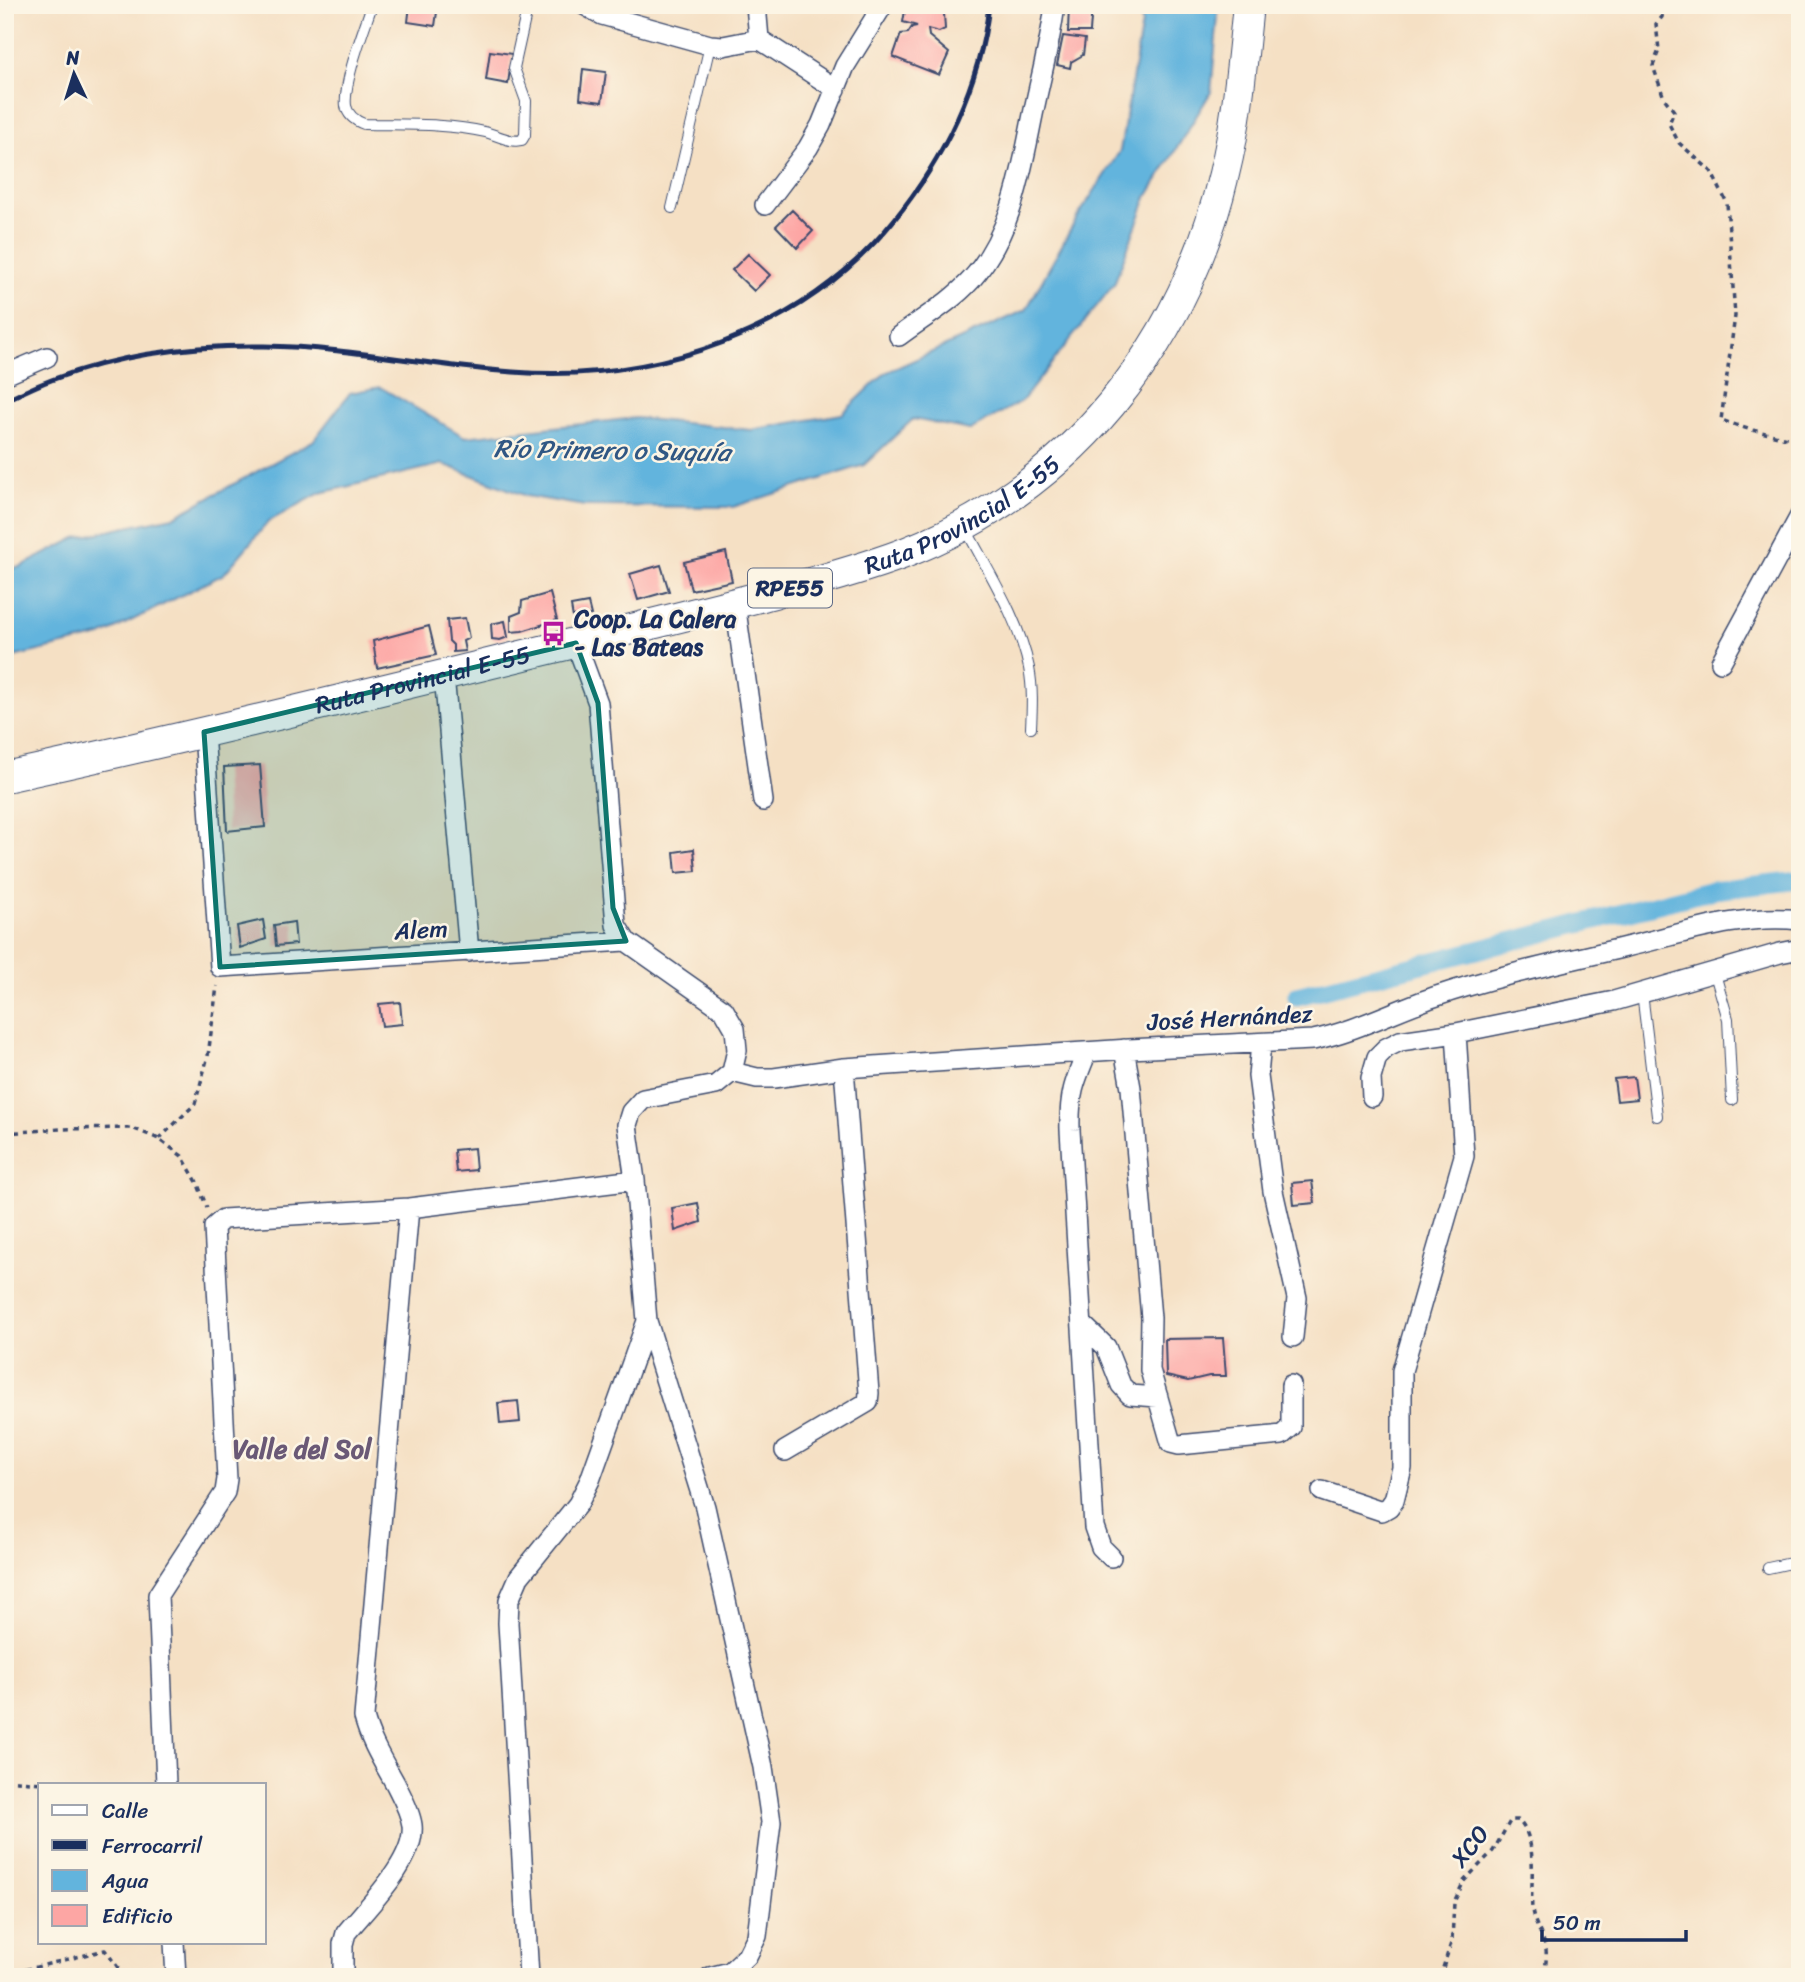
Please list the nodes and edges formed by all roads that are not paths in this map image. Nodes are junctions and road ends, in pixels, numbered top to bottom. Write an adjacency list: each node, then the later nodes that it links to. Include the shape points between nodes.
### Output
1 (372, 5): 2 (lane, via 348,87 349,115 364,124 459,127 516,141 525,135 526,101 514,68)
2 (528, 5)
3 (584, 5): 9 (street, via 602,15)
4 (757, 5): 8 (street)
5 (883, 5): 10 (street)
6 (1055, 5): 13 (street, via 1018,185 1002,230 972,279)
7 (1248, 5): 17 (main road, Ruta Provincial E-55 / RPE55, via 1238,102 1218,198 1191,275 1156,344 1115,402 1070,449 1017,493)
8 (759, 39): 9 (street); 10 (street)
9 (710, 45): 12 (lane)
10 (836, 89): 11 (street, via 808,148)
11 (765, 205)
12 (672, 208)
13 (899, 336)
14 (47, 357): 15 (street)
15 (5, 375)
16 (1800, 516): 20 (street)
17 (965, 525): 18 (main road, Ruta Provincial E-55 / RPE55, via 867,566); 22 (lane, via 1017,630 1029,668)
18 (735, 603): 19 (main road, Ruta Provincial E-55 / RPE55); 25 (street)
19 (576, 643): 21 (main road, Ruta Provincial E-55 / RPE55); 27 (street, via 598,703 613,908)
20 (1721, 662)
21 (444, 675): 23 (main road, Ruta Provincial E-55 / RPE55); 29 (street)
22 (1031, 728)
23 (204, 732): 24 (main road, Ruta Provincial E-55 / RPE55); 29 (street, Alem, via 219,967)
24 (5, 777)
25 (764, 801)
26 (1800, 920): 33 (street, José Hernández, via 1729,923 1460,989 1338,1035)
27 (626, 941): 29 (street, Alem); 37 (street, via 724,1010 735,1029)
28 (1800, 949): 30 (street)
29 (469, 952)
30 (1715, 974): 31 (street); 39 (lane, via 1728,1019)
31 (1642, 993): 32 (street); 40 (lane)
32 (1456, 1033): 38 (street, via 1400,1041 1386,1048 1373,1066); 49 (street, via 1464,1156 1402,1371 1400,1481 1390,1507 1382,1511)
33 (1262, 1042): 34 (street, José Hernández); 45 (street, via 1258,1076 1273,1191 1296,1290)
34 (1124, 1049): 35 (street, José Hernández); 47 (street, via 1151,1318 1150,1370)
35 (1087, 1052): 36 (street, José Hernández); 44 (street, via 1069,1105)
36 (845, 1068): 37 (street, José Hernández, via 774,1078); 48 (street, via 868,1402)
37 (732, 1072): 41 (street, via 716,1085 643,1099 631,1112 627,1125)
38 (1372, 1097)
39 (1732, 1100)
40 (1657, 1116)
41 (635, 1180): 42 (street); 43 (street)
42 (409, 1208): 53 (street, via 223,1219 214,1227 227,1479 225,1492 158,1595); 56 (street, via 364,1717 407,1805 411,1845 404,1861 346,1933)
43 (647, 1321): 57 (street, via 579,1504 519,1577 509,1600); 58 (street, via 705,1507 771,1822 757,1936 747,1956 730,1972)
44 (1082, 1324): 47 (street, via 1106,1347 1121,1385 1130,1395); 50 (street, via 1094,1527 1101,1547)
45 (1293, 1337)
46 (1292, 1385): 47 (street, via 1291,1427 1282,1435 1179,1445 1171,1443)
47 (1158, 1397)
48 (785, 1451)
49 (1322, 1491)
50 (1111, 1557)
51 (1800, 1562): 52 (lane)
52 (1768, 1568)
53 (166, 1783)
54 (174, 1944): 55 (street)
55 (176, 1977)
56 (344, 1977)
57 (529, 1977)
58 (710, 1977)

